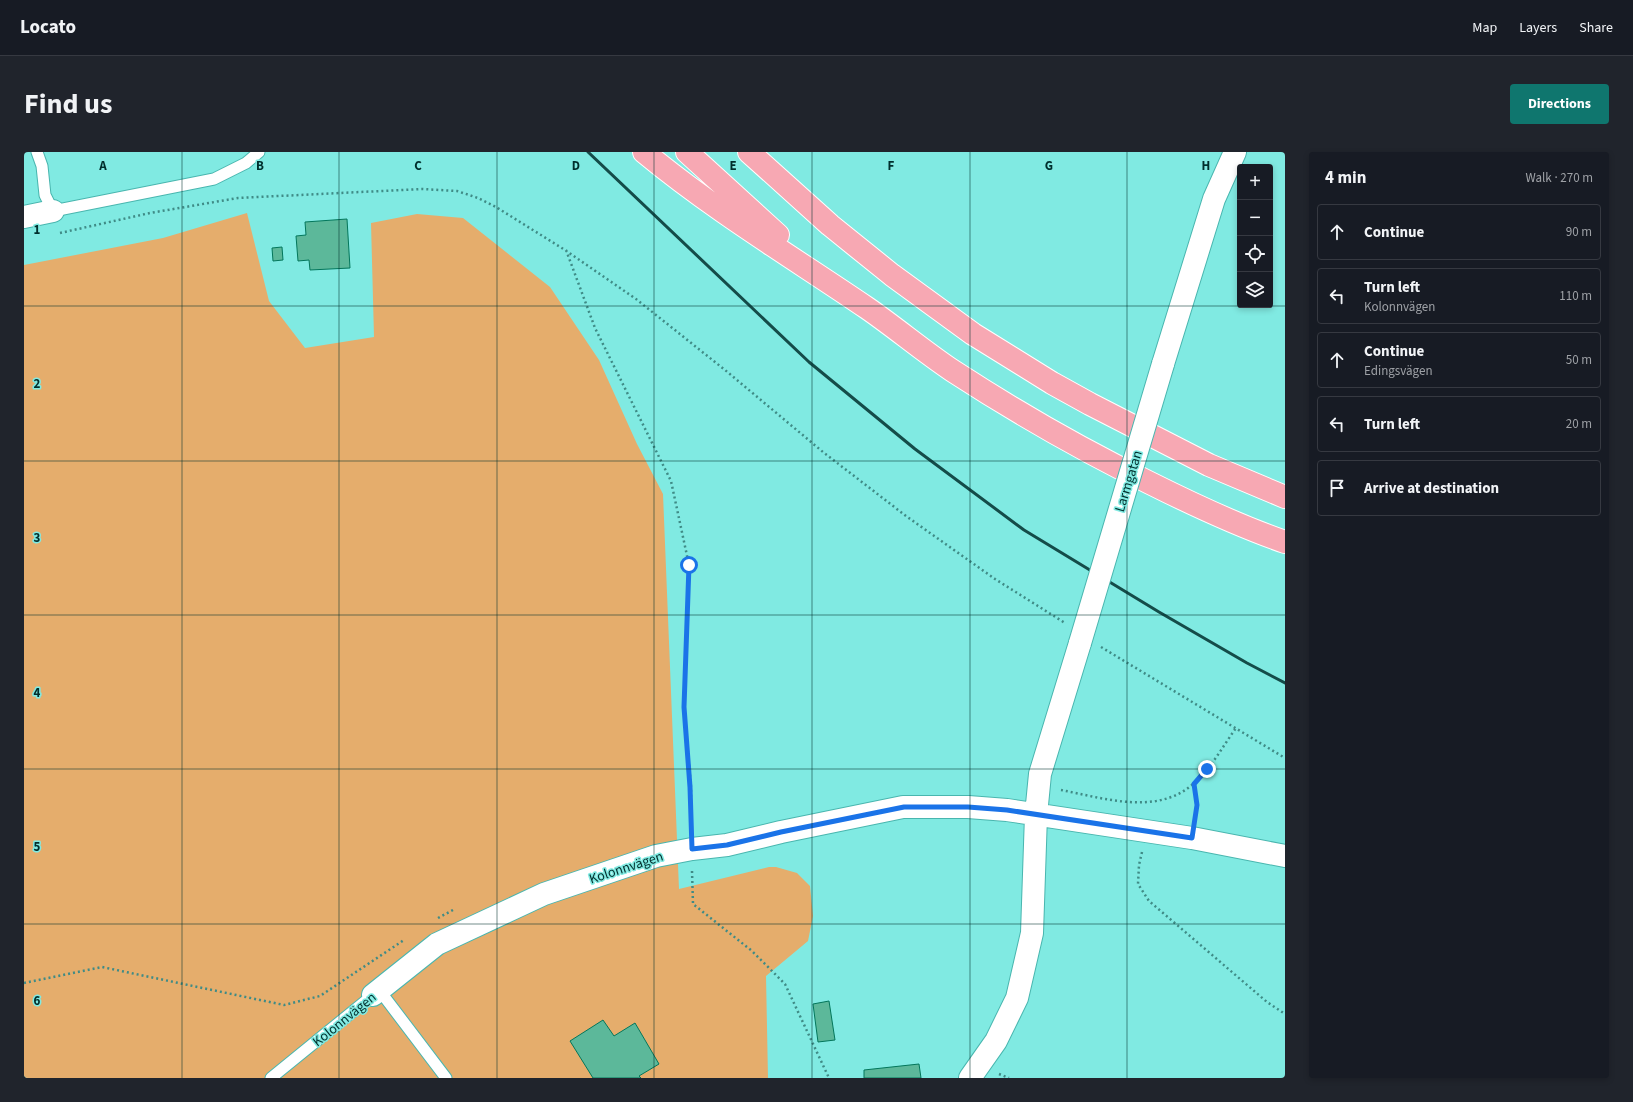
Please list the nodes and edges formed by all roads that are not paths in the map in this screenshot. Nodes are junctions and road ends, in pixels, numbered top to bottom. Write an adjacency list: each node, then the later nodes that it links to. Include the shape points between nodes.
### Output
1 (37, 152): 9 (lane, via 42,166 46,195)
2 (259, 152): 9 (lane, via 246,163 214,178)
3 (644, 152): 11 (highway, via 679,181)
4 (687, 152): 11 (highway, via 800,255)
5 (749, 152): 8 (highway)
6 (757, 152): 8 (highway)
7 (1235, 152): 14 (street, Larmgatan, bridge, via 1214,199 1163,364 1089,644 1040,774)
8 (769, 171): 12 (highway, via 892,275 972,334 1052,384 1090,404 1208,465)
9 (53, 212): 10 (street)
10 (24, 217)
11 (868, 309): 13 (highway, via 952,370 1098,458 1188,502)
12 (1285, 497)
13 (1285, 542)
14 (1036, 815): 15 (street, Kolonnvägen, via 1192,838); 16 (street, Kolonnvägen, via 983,808 904,807 727,845 656,856 544,894 437,944); 19 (street, Larmgatan, via 1032,933 1017,998 996,1041)
15 (1285, 856)
16 (377, 993): 17 (lane, Kolonnvägen); 18 (lane)
17 (271, 1078)
18 (446, 1078)
19 (970, 1078)

